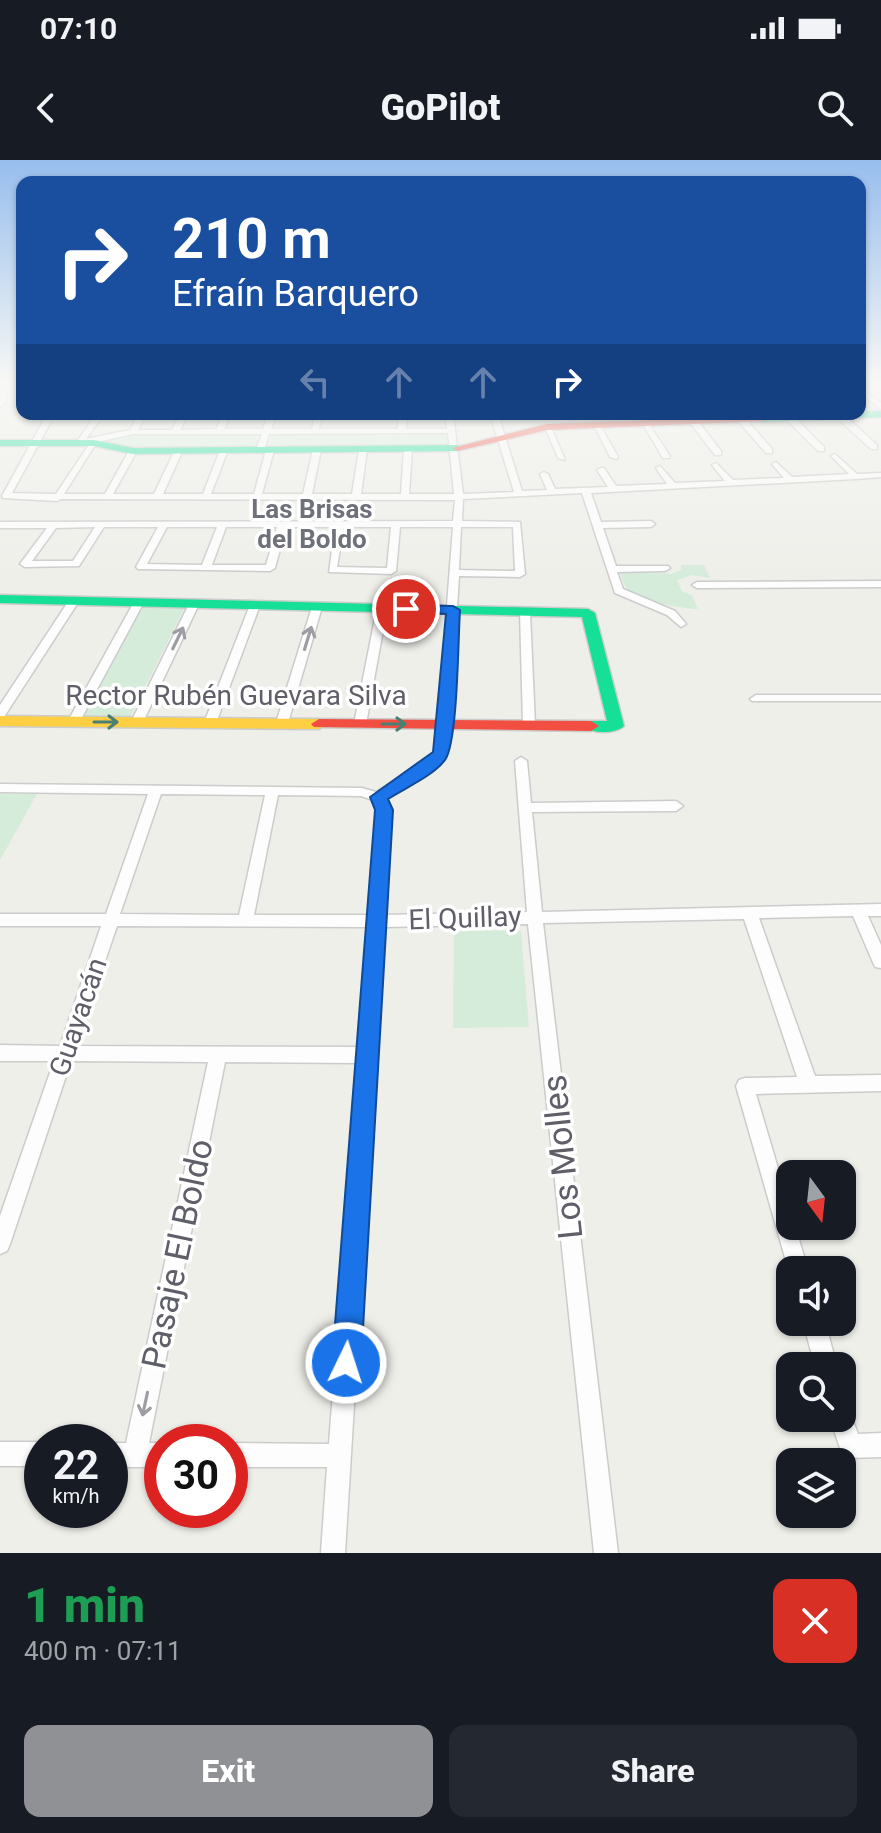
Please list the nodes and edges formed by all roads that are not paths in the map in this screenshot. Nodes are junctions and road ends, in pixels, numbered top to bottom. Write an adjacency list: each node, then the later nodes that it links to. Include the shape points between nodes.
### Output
1 (34, 446): 54 (street, via 6,496)
2 (85, 446): 54 (street)
3 (131, 446): 46 (street)
4 (175, 446): 47 (street)
5 (220, 446): 48 (street)
6 (266, 446): 49 (street)
7 (315, 446): 50 (street)
8 (359, 446): 51 (street)
9 (395, 446): 20 (street)
10 (426, 446): 20 (street)
11 (454, 446): 53 (street)
12 (505, 446): 44 (street)
13 (556, 446): 26 (street)
14 (608, 446): 25 (street)
15 (659, 446): 23 (street)
16 (713, 446): 22 (street)
17 (765, 446): 21 (street)
18 (818, 446): 19 (street)
19 (821, 449)
20 (408, 450): 52 (street)
21 (769, 451)
22 (718, 453)
23 (666, 456)
24 (835, 456): 33 (street)
25 (614, 457)
26 (562, 458)
27 (776, 464): 35 (street)
28 (716, 465): 37 (street)
29 (660, 468): 38 (street)
30 (601, 470): 40 (street)
31 (544, 474): 42 (street)
32 (881, 475): 33 (street)
33 (856, 477): 34 (street)
34 (840, 479): 35 (street); 39 (street)
35 (791, 481): 36 (street)
36 (773, 482): 37 (street); 43 (street)
37 (727, 484): 38 (street); 45 (street)
38 (674, 487): 40 (street)
39 (848, 489)
40 (614, 490): 41 (street)
41 (586, 491): 42 (street); 65 (street)
42 (552, 493): 44 (street)
43 (782, 494)
44 (519, 495): 53 (street)
45 (730, 495)
46 (107, 497): 47 (street); 54 (street)
47 (157, 497): 48 (street)
48 (206, 497): 49 (street)
49 (257, 497): 50 (street)
50 (307, 497): 51 (street)
51 (356, 497): 52 (street)
52 (405, 497): 53 (street)
53 (459, 497): 55 (street)
54 (57, 498)
55 (458, 523): 60 (street); 69 (street); 69 (street, via 517,524 520,574)
56 (164, 524): 57 (street); 64 (street); 66 (street, via 141,567)
57 (223, 524): 58 (street); 66 (street)
58 (282, 524): 59 (street); 66 (street, via 270,568)
59 (340, 524): 60 (street); 60 (street, via 332,570 391,571)
60 (396, 524)
61 (651, 524): 65 (street)
62 (0, 525): 63 (street)
63 (53, 525): 64 (street); 64 (street, via 25,564 76,564)
64 (101, 525)
65 (598, 525): 68 (street)
66 (206, 567)
67 (665, 568): 68 (street)
68 (611, 569): 81 (street, via 622,594 671,613)
69 (455, 573): 79 (street)
70 (881, 584): 71 (street)
71 (697, 585)
72 (74, 601): 73 (street); 74 (street); 84 (street)
73 (2, 602)
74 (139, 602): 75 (street); 86 (street)
75 (194, 604): 76 (street); 87 (street, one-way to 75)
76 (255, 605): 77 (street); 88 (street)
77 (317, 607): 78 (street); 89 (street, one-way to 77)
78 (382, 608): 79 (street); 90 (street)
79 (453, 610): 80 (street); 91 (street)
80 (525, 612): 92 (street); 92 (street, Rector Rubén Guevara Silva, via 588,613 616,726)
81 (681, 624)
82 (881, 698): 83 (street)
83 (756, 699)
84 (0, 714)
85 (0, 721): 86 (street, Rector Rubén Guevara Silva)
86 (74, 721): 87 (street, Rector Rubén Guevara Silva, one-way to 87)
87 (137, 722): 88 (street, Rector Rubén Guevara Silva)
88 (210, 723): 89 (street, Rector Rubén Guevara Silva)
89 (282, 723): 90 (street, Rector Rubén Guevara Silva)
90 (360, 724): 91 (street, Rector Rubén Guevara Silva, one-way to 91)
91 (445, 725): 92 (street, Rector Rubén Guevara Silva); 97 (street, via 437,760)
92 (529, 725)
93 (521, 761): 99 (street, Los Molles)
94 (0, 788): 95 (street)
95 (156, 789): 96 (street); 105 (street, Guayacán)
96 (272, 791): 97 (street, via 362,792); 106 (street)
97 (378, 797): 107 (street, via 384,810)
98 (676, 806): 99 (street)
99 (525, 808): 103 (street, Los Molles)
100 (881, 910): 101 (street, El Quillay)
101 (858, 911): 102 (street, El Quillay); 108 (street)
102 (749, 912): 103 (street, El Quillay); 114 (street)
103 (535, 916): 107 (street, El Quillay); 127 (street, Los Molles)
104 (0, 920): 105 (street, El Quillay)
105 (111, 920): 106 (street, El Quillay); 110 (street, Guayacán)
106 (245, 921): 107 (street, El Quillay)
107 (379, 921): 112 (street)
108 (881, 962)
109 (0, 1053): 110 (street)
110 (66, 1053): 111 (street); 115 (street, Guayacán)
111 (218, 1054): 112 (street); 122 (street, Pasaje El Boldo, one-way to 122)
112 (369, 1055): 125 (street)
113 (881, 1083): 114 (street)
114 (809, 1085): 116 (street, via 745,1086)
115 (0, 1244)
116 (794, 1256)
117 (846, 1432): 118 (street, via 850,1446)
118 (881, 1445)
119 (0, 1454): 120 (street)
120 (24, 1454)
121 (128, 1455): 122 (street)
122 (135, 1455): 123 (street)
123 (144, 1455)
124 (248, 1455): 125 (street)
125 (340, 1456): 126 (street)
126 (333, 1553)
127 (606, 1553)

